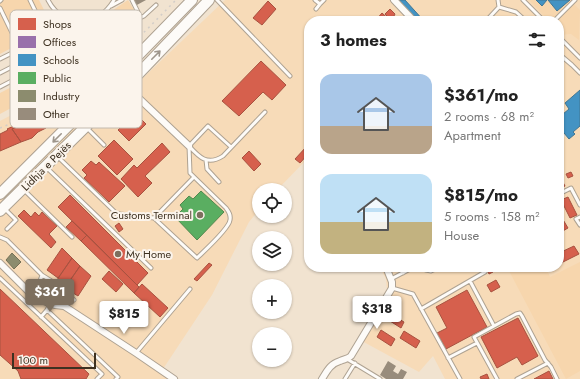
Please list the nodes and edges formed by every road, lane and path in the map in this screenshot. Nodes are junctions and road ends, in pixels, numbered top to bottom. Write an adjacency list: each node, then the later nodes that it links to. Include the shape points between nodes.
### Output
1 (30, 0): 21 (lane)
2 (48, 0): 22 (lane)
3 (114, 0): 17 (lane)
4 (122, 0): 17 (lane)
5 (132, 0): 24 (lane)
6 (192, 0): 33 (highway, Lidhja e Pejës, one-way to 33)
7 (209, 0): 39 (highway, Lidhja e Pejës, one-way to 7)
8 (217, 0): 42 (lane)
9 (316, 0): 15 (lane)
10 (324, 0): 15 (lane)
11 (394, 0): 25 (street)
12 (498, 0): 18 (lane)
13 (523, 0): 28 (lane)
14 (576, 0): 29 (lane)
15 (320, 4): 20 (lane)
16 (156, 5): 30 (lane)
17 (110, 7): 23 (lane)
18 (499, 7): 26 (lane); 27 (lane)
19 (0, 8): 31 (lane)
20 (316, 9)
21 (35, 10)
22 (54, 10)
23 (107, 10)
24 (137, 10)
25 (409, 16)
26 (491, 16)
27 (520, 16)
28 (539, 16)
29 (559, 16)
30 (142, 17)
31 (10, 29)
32 (564, 42): 36 (lane)
33 (142, 51)
34 (10, 54): 37 (lane)
35 (564, 58): 41 (lane)
36 (580, 58)
37 (0, 59)
38 (10, 68): 40 (lane)
39 (142, 70)
40 (0, 73)
41 (580, 73)
42 (290, 76)
43 (10, 82): 44 (lane)
44 (0, 87)
45 (142, 103): 51 (street)
46 (265, 112): 52 (lane)
47 (66, 128): 62 (highway, Lidhja e Pejës, one-way to 62)
48 (84, 128): 53 (highway, Lidhja e Pejës)
49 (91, 128): 50 (lane)
50 (104, 145)
51 (189, 146): 52 (lane, via 208,126); 54 (lane); 56 (lane)
52 (232, 148): 54 (lane, via 219,159)
53 (56, 156): 55 (highway, Lidhja e Pejës); 66 (lane, via 116,212)
54 (206, 160): 59 (lane, via 207,170)
55 (46, 166): 60 (highway, Lidhja e Pejës); 72 (lane)
56 (190, 173): 57 (lane); 58 (lane)
57 (194, 177): 58 (lane); 66 (lane, via 226,208 231,218 228,226 197,258)
58 (190, 181): 66 (lane)
59 (219, 182)
60 (23, 189): 64 (highway, Lidhja e Pejës); 70 (lane)
61 (564, 192): 63 (lane, via 571,188)
62 (0, 194)
63 (580, 206)
64 (2, 209): 68 (lane, via 16,220)
65 (580, 217): 67 (lane, via 576,218)
66 (154, 218)
67 (580, 225)
68 (7, 229)
69 (0, 237): 76 (lane, via 7,240)
70 (72, 237)
71 (0, 263): 82 (street)
72 (151, 268)
73 (388, 272): 78 (street)
74 (485, 272): 79 (lane)
75 (403, 273): 78 (lane)
76 (42, 275): 82 (lane); 86 (lane)
77 (0, 278): 89 (lane)
78 (391, 279): 80 (street)
79 (470, 281): 87 (lane); 90 (lane)
80 (392, 288): 87 (lane, via 413,294); 94 (street, via 353,354)
81 (190, 289): 92 (lane)
82 (35, 292): 83 (street, via 41,290); 84 (street, via 36,300)
83 (44, 294): 84 (street); 85 (street)
84 (41, 300): 85 (street)
85 (52, 300): 88 (lane); 92 (street, via 58,301)
86 (74, 300)
87 (421, 309): 93 (lane)
88 (47, 310): 89 (lane); 98 (lane, via 118,377)
89 (41, 317): 97 (lane, via 102,374)
90 (494, 326): 91 (lane, via 474,337); 96 (lane, via 521,314)
91 (477, 343): 93 (lane); 104 (lane)
92 (136, 352): 99 (street)
93 (448, 358): 103 (lane)
94 (347, 359): 95 (lane); 100 (street, via 331,365)
95 (355, 363): 101 (lane); 102 (lane)
96 (548, 363): 105 (lane); 106 (lane)
97 (97, 379)
98 (116, 379)
99 (174, 379)
100 (322, 379)
101 (345, 379)
102 (380, 379)
103 (460, 379)
104 (497, 379)
105 (517, 379)
106 (557, 379)

